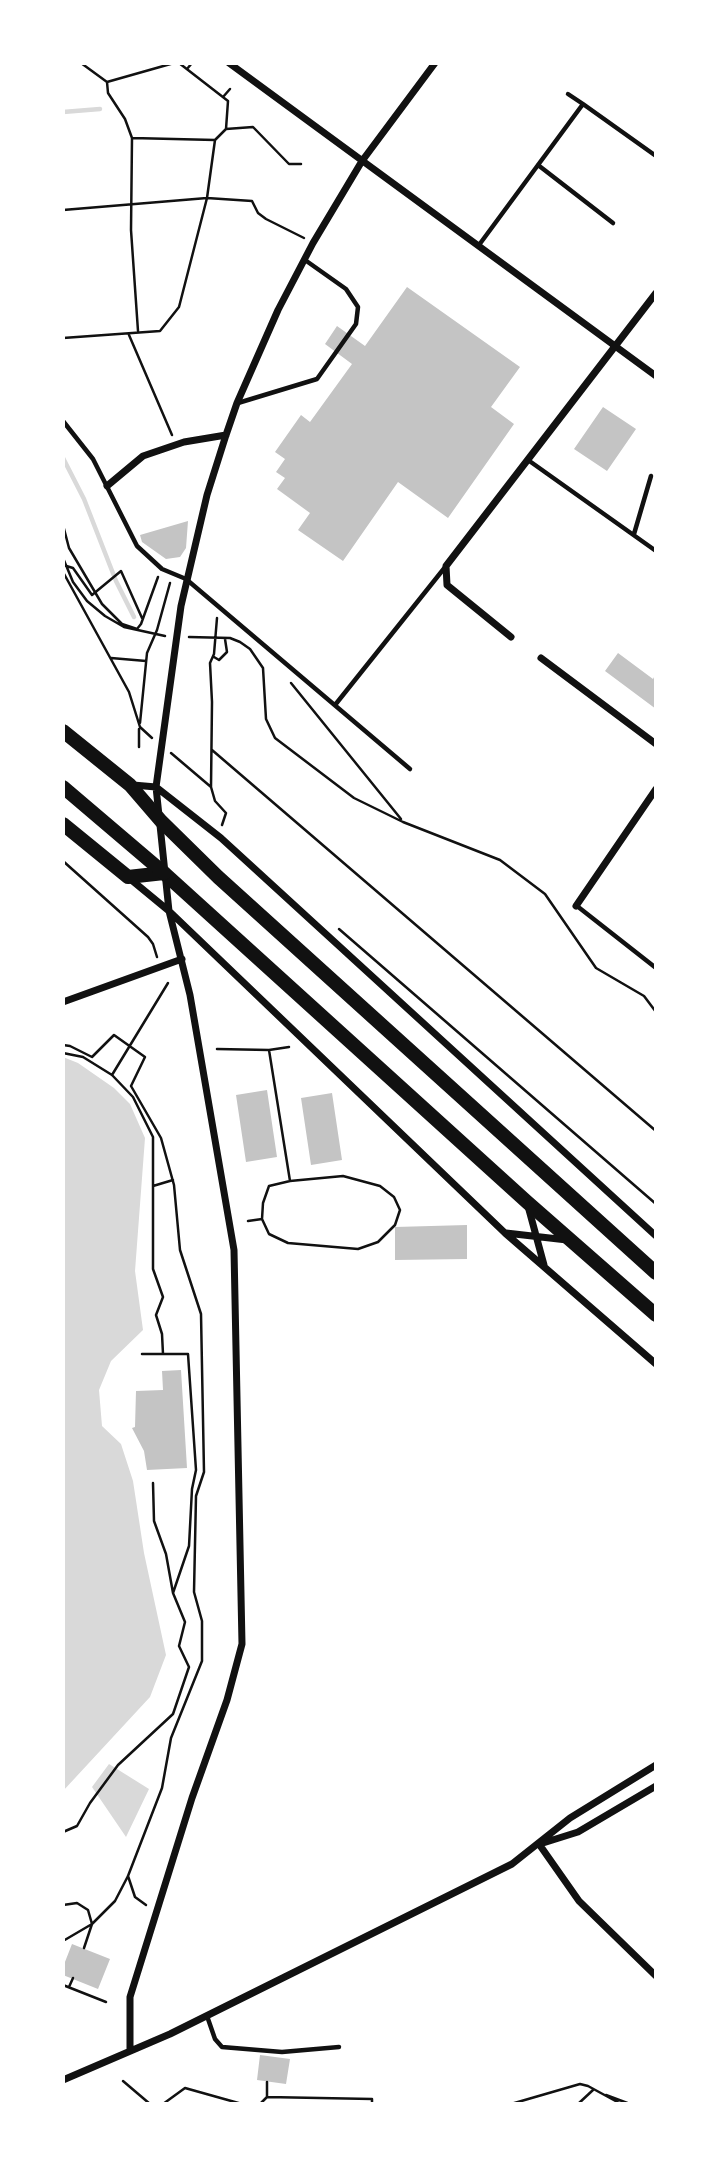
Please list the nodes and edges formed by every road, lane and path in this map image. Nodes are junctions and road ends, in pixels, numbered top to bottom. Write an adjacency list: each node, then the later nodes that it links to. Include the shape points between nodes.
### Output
1 (81, 63): 7 (path)
2 (177, 63): 6 (path); 7 (path)
3 (192, 63): 6 (path)
4 (229, 63): 16 (street)
5 (435, 63): 16 (street)
6 (187, 69): 10 (path)
7 (107, 82): 13 (path, via 108,93)
8 (230, 89): 10 (path)
9 (568, 94): 11 (lane)
10 (223, 97): 12 (path, via 228,101)
11 (583, 104): 15 (lane); 18 (lane)
12 (226, 129): 14 (path); 17 (path, via 253,127 289,164)
13 (132, 138): 14 (path); 20 (path)
14 (215, 140): 19 (path)
15 (656, 156)
16 (362, 161): 23 (street); 24 (street)
17 (301, 164)
18 (538, 165): 22 (lane); 24 (lane)
19 (207, 198): 20 (path); 23 (path, via 252,201 266,219); 27 (path, via 179,307 160,331)
20 (132, 204): 21 (path); 27 (path)
21 (63, 210)
22 (613, 223)
23 (313, 243): 25 (street)
24 (478, 246): 30 (street)
25 (304, 260): 32 (street); 32 (lane, via 346,289 358,307 356,324 317,379)
26 (656, 293): 30 (street)
27 (138, 331): 28 (path)
28 (129, 333): 29 (path); 35 (path)
29 (63, 338)
30 (615, 346): 31 (street); 36 (street)
31 (656, 376)
32 (237, 403): 34 (street)
33 (63, 421): 38 (lane, via 93,458)
34 (226, 435): 35 (street); 46 (street)
35 (175, 445): 38 (street, via 143,456)
36 (528, 460): 40 (lane); 44 (street)
37 (651, 476): 40 (lane)
38 (107, 486): 46 (lane, via 137,546 162,569)
39 (63, 525): 47 (path, via 69,548 102,604 122,624 137,629)
40 (634, 534): 41 (lane)
41 (656, 551)
42 (63, 558): 49 (path, via 73,582 105,616 124,627)
43 (63, 565): 47 (path, via 73,568 92,595 121,571)
44 (446, 566): 51 (street, via 447,585); 58 (lane)
45 (63, 572): 55 (path)
46 (186, 579): 58 (lane); 61 (street)
47 (142, 618): 56 (path, via 160,574 170,584)
48 (228, 621): 53 (path, via 217,612)
49 (167, 637)
50 (179, 637): 52 (path)
51 (511, 637)
52 (225, 638): 53 (path, via 228,652 219,660); 72 (path, via 250,649 263,668 266,719 275,738 354,798)
53 (214, 654): 64 (path, via 210,663)
54 (541, 658): 62 (street)
55 (111, 659): 56 (path); 59 (path, via 129,692)
56 (146, 661): 59 (path)
57 (286, 676): 72 (path)
58 (335, 705): 65 (lane)
59 (139, 727): 61 (path); 63 (path)
60 (63, 731): 66 (main road)
61 (160, 744): 68 (street); 69 (path)
62 (656, 744)
63 (139, 747)
64 (211, 749): 69 (path); 94 (path)
65 (410, 769)
66 (130, 785): 68 (street); 71 (main road)
67 (63, 787): 76 (main road)
68 (156, 787): 71 (street); 103 (street, via 221,838)
69 (211, 787): 74 (path, via 215,801 226,813)
70 (656, 789): 78 (street)
71 (160, 821): 76 (street); 107 (main road)
72 (403, 822): 86 (path, via 500,860 545,894 596,968 644,996)
73 (63, 824): 77 (main road)
74 (222, 827)
75 (63, 861): 81 (path, via 148,937)
76 (164, 873): 77 (main road); 79 (street); 98 (main road)
77 (128, 877): 79 (street)
78 (576, 906): 83 (lane)
79 (169, 911): 82 (street); 102 (street)
80 (335, 925): 99 (path)
81 (157, 957)
82 (182, 959): 85 (street); 126 (street, via 234,1250 242,1644)
83 (656, 968)
84 (168, 983): 88 (path)
85 (63, 1002)
86 (656, 1012)
87 (63, 1045): 88 (path, via 92,1057 114,1035)
88 (130, 1047): 93 (path); 95 (path, via 145,1057 131,1086 161,1138)
89 (289, 1047): 91 (path)
90 (217, 1049): 91 (path)
91 (269, 1050): 96 (path)
92 (63, 1052): 93 (path, via 83,1057)
93 (112, 1075): 97 (path, via 133,1097 153,1137)
94 (656, 1131)
95 (173, 1180): 97 (path); 114 (path, via 180,1250 201,1314 204,1472)
96 (290, 1181): 100 (path, via 269,1186); 100 (path, via 344,1176 380,1186 394,1197 400,1210 395,1225 378,1242 358,1249 335,1249 288,1243 269,1234)
97 (153, 1186): 110 (path, via 153,1269 163,1297 156,1315)
98 (527, 1202): 104 (street); 105 (main road)
99 (656, 1204)
100 (262, 1219): 101 (path)
101 (248, 1221)
102 (505, 1233): 104 (street); 106 (street)
103 (656, 1236)
104 (535, 1237): 105 (street); 106 (street)
105 (571, 1240): 108 (main road)
106 (545, 1269): 111 (street)
107 (656, 1272)
108 (656, 1315)
109 (142, 1354): 110 (path)
110 (163, 1354): 113 (path, via 188,1354 196,1470)
111 (656, 1364)
112 (153, 1483): 115 (path, via 154,1521)
113 (191, 1489): 114 (path); 115 (path, via 189,1546)
114 (196, 1496): 117 (path, via 194,1592 202,1621 202,1661)
115 (173, 1593): 116 (path, via 185,1622 179,1646 189,1667)
116 (184, 1683): 117 (path); 118 (path)
117 (192, 1686): 119 (path)
118 (177, 1702): 119 (path); 122 (path, via 173,1714 118,1765 77,1826)
119 (185, 1704): 124 (path, via 171,1738 162,1788)
120 (656, 1765): 123 (street, via 570,1818)
121 (656, 1786): 123 (street, via 578,1832)
122 (63, 1832)
123 (539, 1844): 130 (street, via 579,1901); 135 (street, via 512,1864)
124 (128, 1877): 126 (path, via 135,1897); 127 (path, via 115,1901)
125 (63, 1905): 127 (path, via 77,1903 88,1910)
126 (157, 1911): 137 (street, via 130,1997)
127 (92, 1924): 128 (path); 129 (path)
128 (63, 1941)
129 (84, 1948)
130 (656, 1976)
131 (73, 1979): 133 (path)
132 (63, 1985): 133 (path)
133 (69, 1987): 134 (path)
134 (106, 2002)
135 (207, 2016): 136 (lane, via 222,2046 282,2052); 137 (street)
136 (339, 2047)
137 (130, 2050): 138 (street)
138 (63, 2080)
139 (123, 2081): 143 (path)
140 (267, 2082): 141 (path)
141 (267, 2096): 142 (path); 146 (path)
142 (288, 2099): 147 (path); 148 (path, via 372,2099)
143 (150, 2104)
144 (163, 2104): 145 (path, via 185,2088)
145 (242, 2104)
146 (260, 2104)
147 (288, 2104)
148 (372, 2104)
149 (511, 2104): 151 (path, via 580,2084)
150 (578, 2104): 152 (path, via 592,2090)
151 (621, 2104)
152 (630, 2104)

